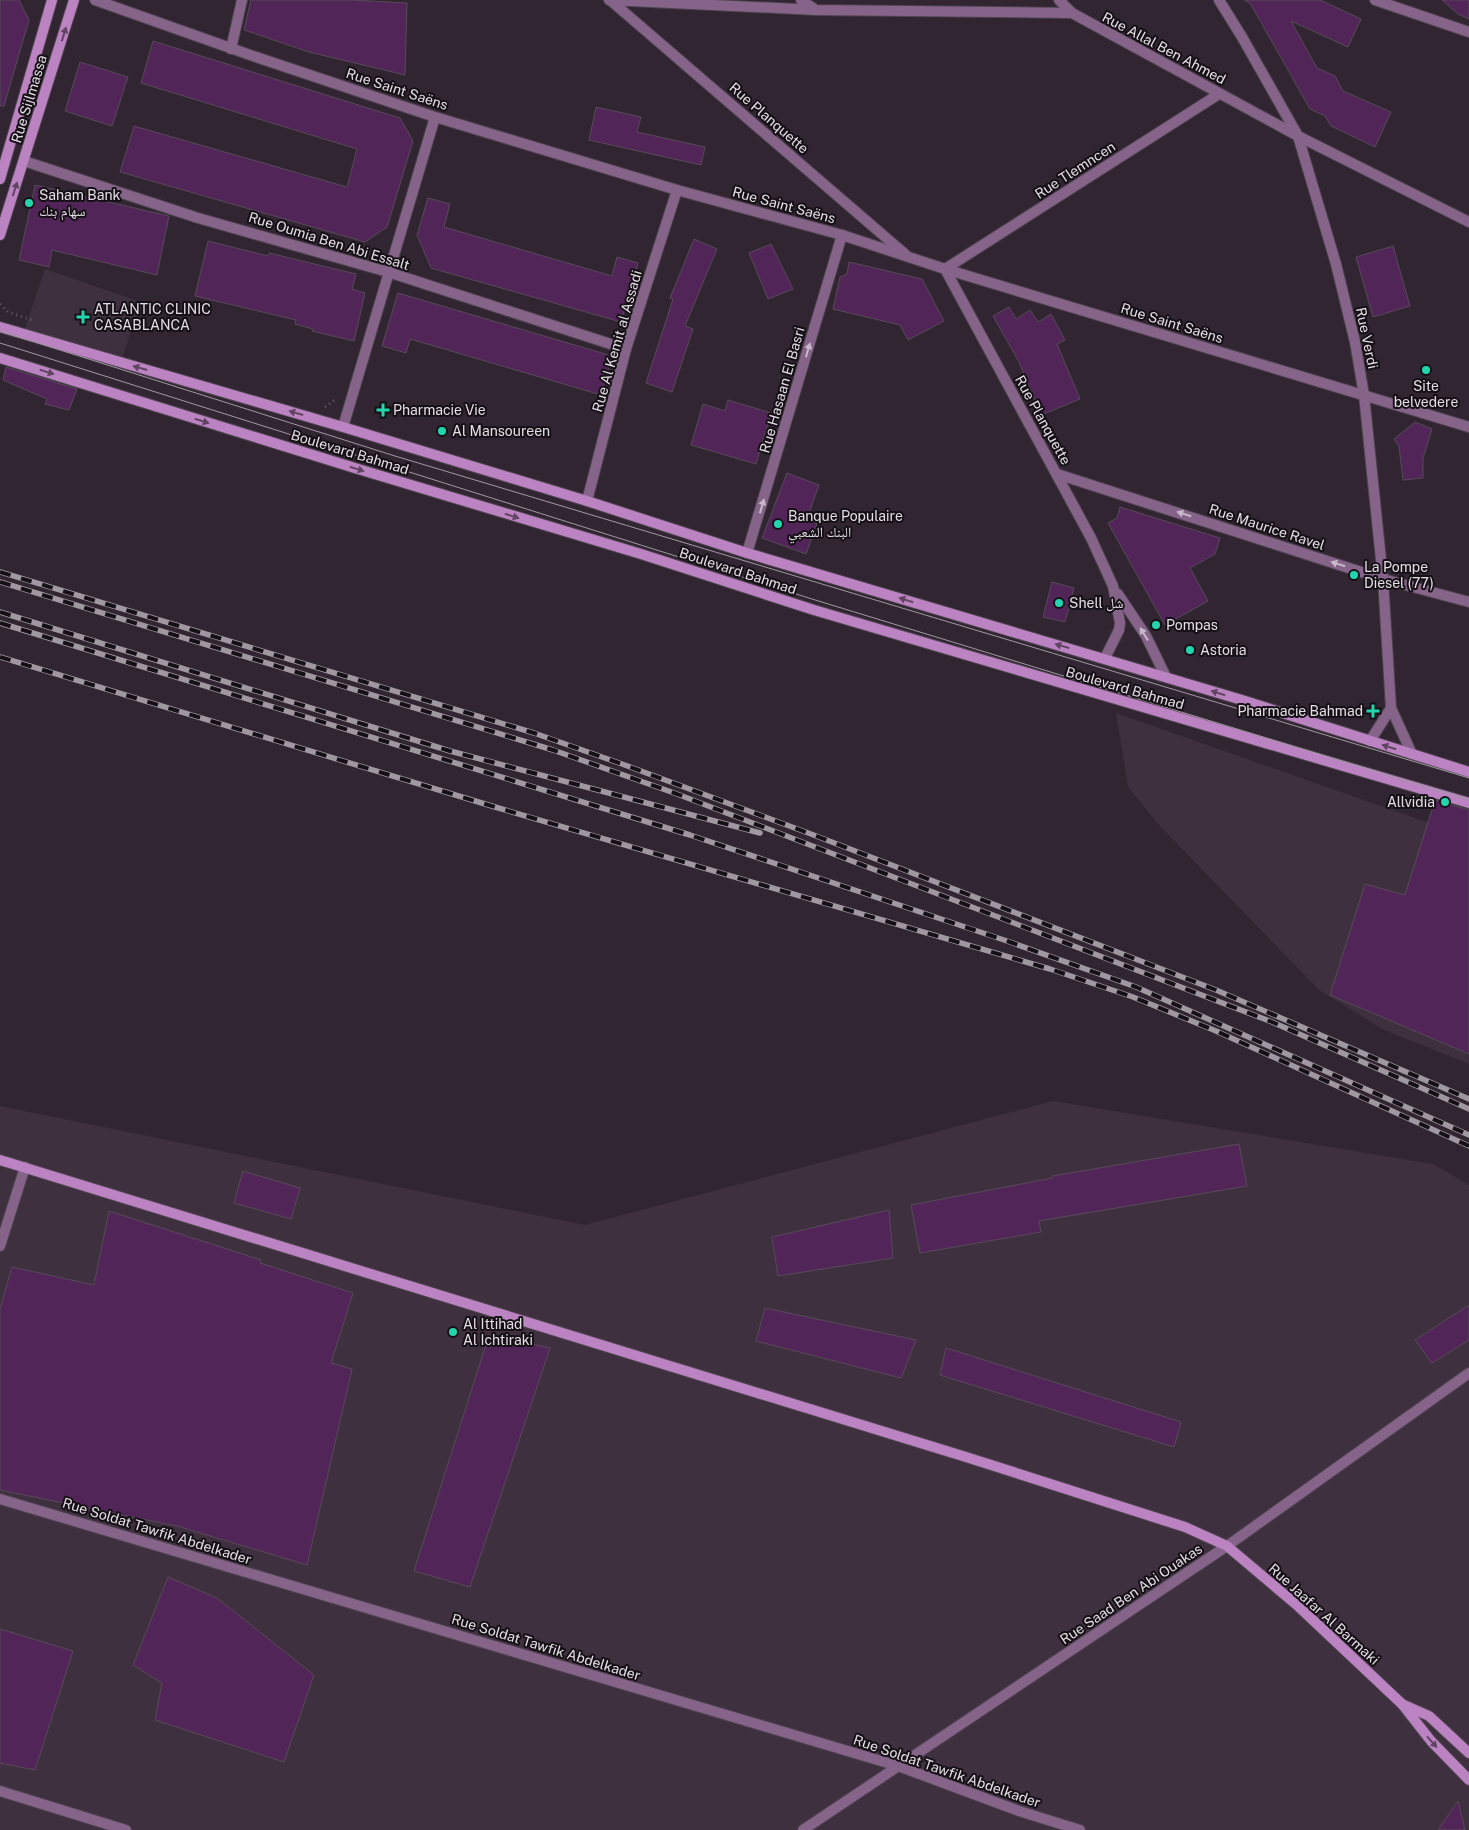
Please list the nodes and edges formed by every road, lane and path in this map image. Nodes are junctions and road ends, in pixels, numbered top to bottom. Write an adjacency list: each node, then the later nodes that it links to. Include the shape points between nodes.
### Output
1 (52, 0): 20 (main road, Rue Sijlmassa)
2 (74, 0): 19 (main road, Rue Sijlmassa, one-way to 2)
3 (95, 0): 15 (street, Rue Saint Saëns)
4 (242, 0): 15 (street)
5 (610, 0): 11 (street, Rue Allal Ben Ahmed); 25 (street, Rue Planquette)
6 (801, 0): 11 (street)
7 (852, 0): 12 (street)
8 (1058, 0): 13 (street)
9 (1218, 0): 18 (street, Rue Verdi)
10 (1375, 0): 14 (street)
11 (816, 10): 12 (street, Rue Allal Ben Ahmed)
12 (848, 11): 13 (street, Rue Allal Ben Ahmed)
13 (1072, 13): 16 (street, Rue Allal Ben Ahmed)
14 (1469, 32)
15 (231, 49): 17 (street, Rue Saint Saëns)
16 (1219, 94): 18 (street, Rue Allal Ben Ahmed); 26 (street, Rue Tlemncen)
17 (435, 116): 21 (street, Rue Saint Saëns); 27 (street)
18 (1298, 136): 22 (street, Rue Allal Ben Ahmed); 34 (street, Rue Verdi, via 1356,342)
19 (24, 161): 23 (main road, Rue Sijlmassa, one-way to 19); 27 (street, Rue Oumia Ben Abi Essalt, via 198,218)
20 (0, 179)
21 (677, 190): 24 (street, Rue Saint Saëns); 31 (street, Rue Al Kemit al Assadi)
22 (1469, 222)
23 (0, 235)
24 (842, 235): 25 (street, Rue Saint Saëns); 40 (street, Rue Hasaan El Basri, one-way to 24)
25 (910, 258): 26 (street, Rue Saint Saëns)
26 (945, 269): 34 (street, Rue Saint Saëns); 38 (street, Rue Planquette)
27 (388, 272): 31 (street, Rue Oumia Ben Abi Essalt); 36 (street)
28 (0, 304): 29 (path, via 8,312)
29 (45, 324)
30 (0, 327): 36 (main road, Boulevard Bahmad, one-way to 30)
31 (626, 349): 39 (street, Rue Al Kemit al Assadi)
32 (0, 358): 50 (main road, Boulevard Bahmad, one-way to 50, via 850,621)
33 (338, 392): 35 (path, via 332,403)
34 (1364, 396): 37 (street, Rue Saint Saëns); 41 (street, Rue Verdi)
35 (318, 407)
36 (342, 427): 39 (main road, Boulevard Bahmad)
37 (1469, 427)
38 (1057, 474): 41 (street, Rue Maurice Ravel, one-way to 38); 42 (street, Rue Planquette)
39 (587, 501): 40 (main road, Boulevard Bahmad)
40 (748, 553): 44 (main road, Boulevard Bahmad, one-way to 40)
41 (1383, 579): 43 (street, Rue Maurice Ravel); 46 (street, Rue Verdi)
42 (1113, 586): 44 (street, Rue Planquette, via 1120,623); 45 (street, Rue Planquette, one-way to 42, via 1146,636)
43 (1469, 602)
44 (1105, 658): 45 (main road, Boulevard Bahmad)
45 (1166, 677): 47 (main road, Boulevard Bahmad, one-way to 45)
46 (1391, 708): 47 (street); 48 (street, Rue Verdi)
47 (1370, 742): 48 (main road, Boulevard Bahmad, one-way to 47)
48 (1412, 754): 49 (main road, Boulevard Bahmad)
49 (1469, 772)
50 (1469, 804)
51 (0, 1160): 52 (main road, Rue Jaafar Al Barmaki)
52 (25, 1167): 53 (street); 56 (main road, Rue Jaafar Al Barmaki, via 966,1457 1185,1527)
53 (0, 1246)
54 (1469, 1374): 56 (street, Rue Saad Ben Abi Ouakas)
55 (0, 1499): 59 (street, Rue Soldat Tawfik Abdelkader)
56 (1228, 1546): 57 (main road, Rue Jaafar Al Barmaki, via 1298,1606); 59 (street, Rue Saad Ben Abi Ouakas)
57 (1402, 1704): 58 (main road, Rue Jaafar Al Barmaki, via 1429,1716); 60 (main road, Rue Jaafar Al Barmaki, one-way to 60, via 1431,1741)
58 (1469, 1753)
59 (898, 1766): 63 (street, Rue Saad Ben Abi Ouakas); 64 (street, Rue Soldat Tawfik Abdelkader)
60 (1469, 1780)
61 (0, 1792): 62 (street)
62 (126, 1830)
63 (803, 1830)
64 (1080, 1830)

